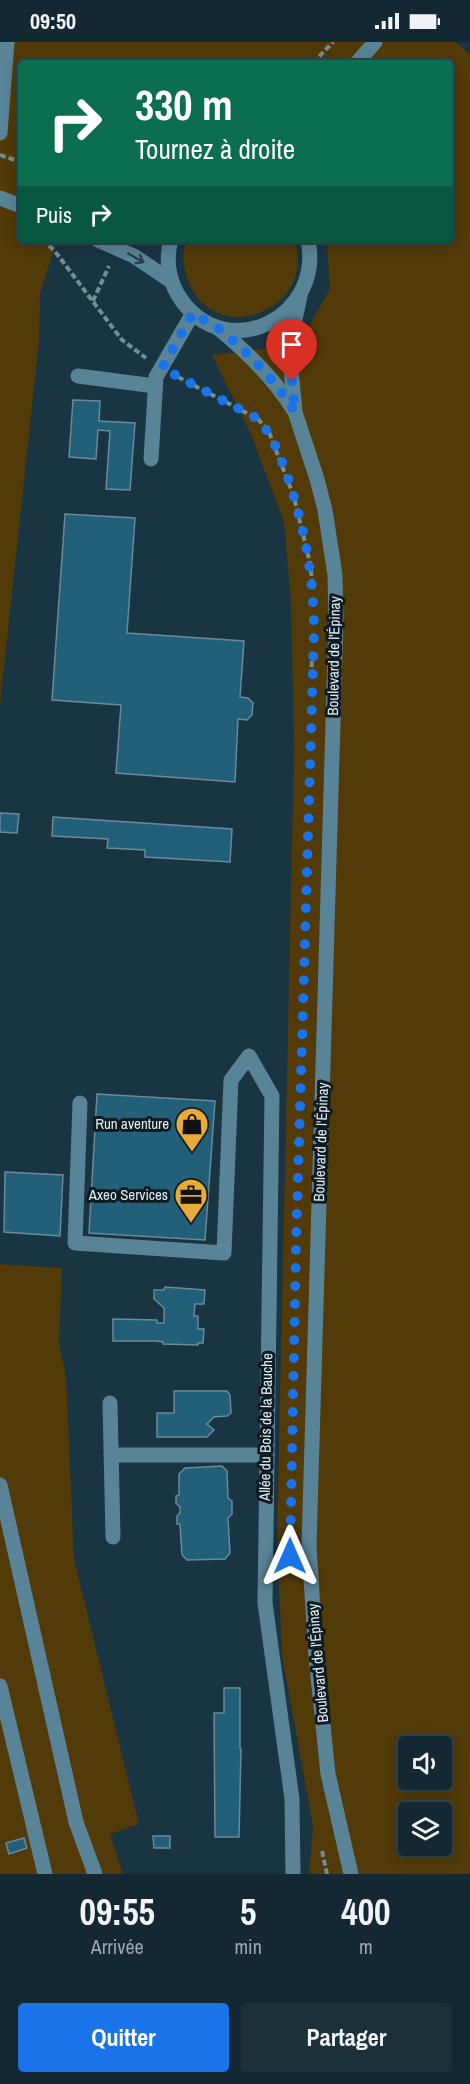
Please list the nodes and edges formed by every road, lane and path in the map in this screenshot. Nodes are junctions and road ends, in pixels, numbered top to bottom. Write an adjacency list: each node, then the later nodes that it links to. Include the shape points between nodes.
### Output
1 (7, 42): 6 (street)
2 (333, 42): 4 (path)
3 (375, 42): 5 (street)
4 (316, 60)
5 (360, 60)
6 (0, 126)
7 (0, 155): 8 (path)
8 (18, 161)
9 (0, 198): 10 (street)
10 (18, 205)
11 (46, 243): 18 (path)
12 (104, 243): 15 (street)
13 (170, 243): 16 (street)
14 (308, 243): 17 (street, Boulevard de l'Épinay, via 310,268)
15 (116, 249): 16 (street, one-way to 16, via 134,256); 18 (path)
16 (171, 281): 19 (street)
17 (300, 296): 20 (street, via 282,315 261,326 241,330); 24 (street, Boulevard de l'Épinay, via 289,348)
18 (93, 301): 21 (path, via 122,340)
19 (193, 313): 20 (street); 21 (street)
20 (215, 326): 24 (street, Boulevard de l'Épinay, via 256,361)
21 (162, 368): 23 (street); 26 (path, via 258,419 269,432 303,530)
22 (78, 376): 23 (street)
23 (155, 386): 25 (street)
24 (295, 412): 41 (street, Boulevard de l'Épinay, via 324,510 336,597 309,1546 315,1657 328,1774)
25 (151, 459)
26 (314, 597)
27 (312, 654): 28 (path)
28 (311, 686)
29 (80, 1103): 32 (street, Allée du Bois de la Bauche, via 75,1243 224,1253 231,1080 249,1056 272,1096)
30 (110, 1403): 31 (street)
31 (111, 1455): 32 (street); 34 (street)
32 (266, 1455): 39 (street, Allée du Bois de la Bauche, via 265,1603 292,1799)
33 (0, 1485): 38 (street, via 76,1822)
34 (113, 1537)
35 (0, 1686): 37 (street)
36 (322, 1849): 40 (path)
37 (45, 1874)
38 (95, 1874)
39 (293, 1874)
40 (327, 1874)
41 (351, 1874)

